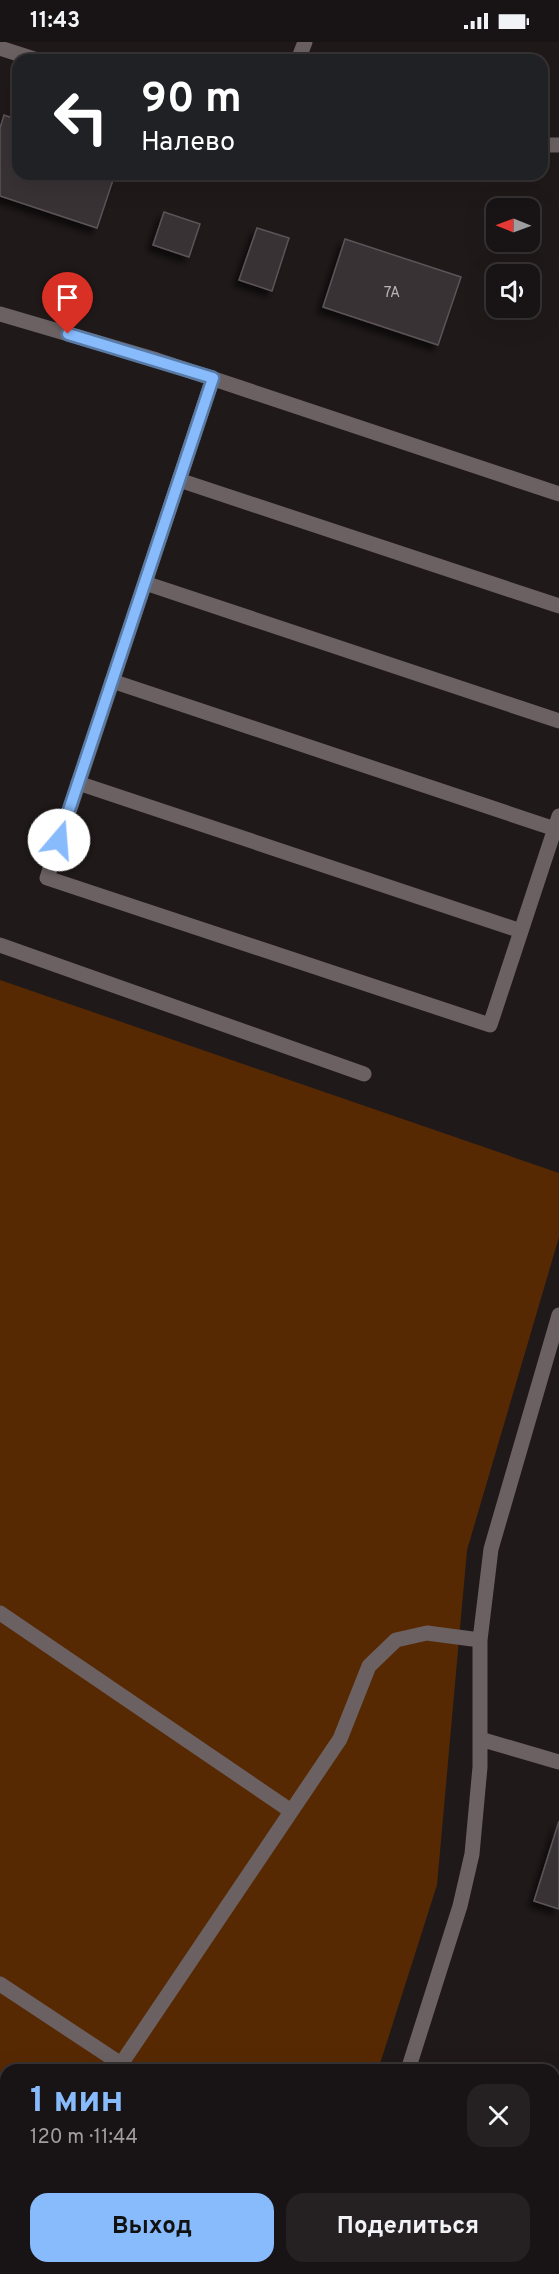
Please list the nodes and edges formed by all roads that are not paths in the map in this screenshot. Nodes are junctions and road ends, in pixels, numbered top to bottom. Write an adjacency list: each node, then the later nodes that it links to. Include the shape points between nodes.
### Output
1 (0, 48): 2 (street)
2 (18, 54)
3 (0, 314): 4 (street)
4 (213, 378): 5 (street); 6 (street)
5 (179, 480): 7 (street); 8 (street)
6 (559, 494)
7 (145, 583): 9 (street); 10 (street)
8 (559, 606)
9 (112, 681): 11 (street); 12 (street)
10 (559, 721)
11 (78, 783): 13 (street); 13 (street, via 47,878 490,1025)
12 (557, 822): 13 (street)
13 (521, 931)
14 (0, 945): 15 (street)
15 (364, 1074)
16 (559, 1315): 18 (street, via 491,1549)
17 (0, 1613): 21 (street)
18 (480, 1640): 19 (street); 21 (street, via 427,1633 396,1640 369,1666 340,1739)
19 (480, 1739): 20 (street); 25 (street, via 472,1854 460,1906)
20 (559, 1762)
21 (291, 1811): 24 (street)
22 (0, 1984): 23 (street)
23 (115, 2064)
24 (121, 2064)
25 (410, 2064)

